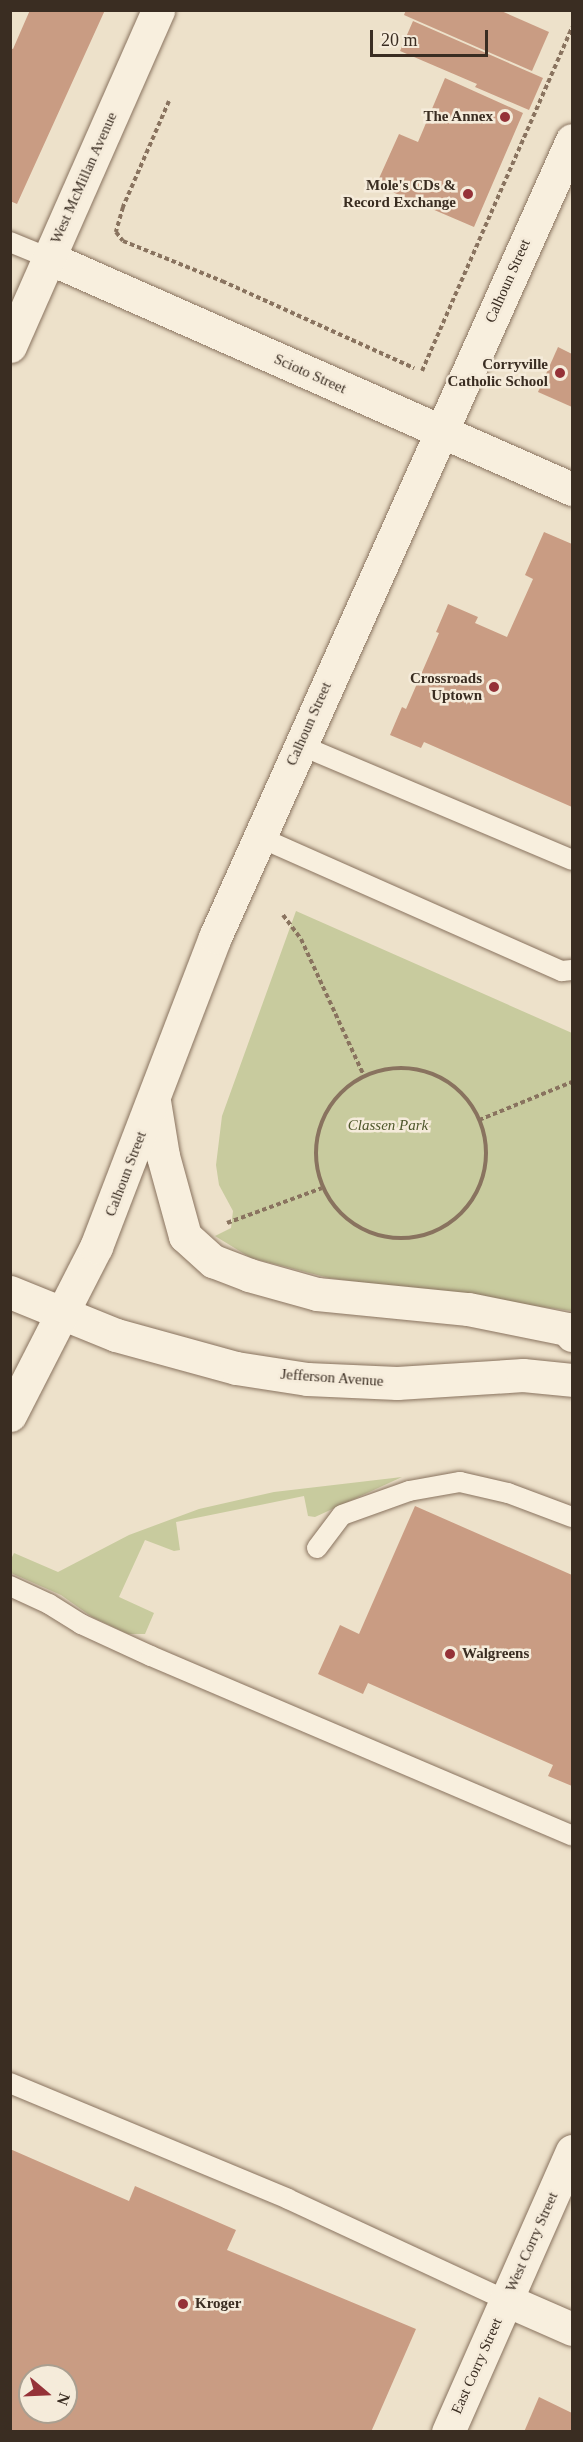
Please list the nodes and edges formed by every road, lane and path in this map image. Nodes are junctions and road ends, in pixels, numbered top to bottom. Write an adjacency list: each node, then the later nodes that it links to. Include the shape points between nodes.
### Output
1 (158, 10): 6 (main road, West McMillan Avenue)
2 (573, 27): 9 (path)
3 (169, 101): 8 (path, via 123,207 116,232 123,241)
4 (573, 140): 10 (main road, Calhoun Street)
5 (10, 242): 6 (lane)
6 (49, 258): 7 (main road, West McMillan Avenue); 10 (main road, Scioto Street)
7 (10, 346)
8 (414, 368)
9 (422, 371)
10 (441, 432): 11 (main road, Scioto Street); 12 (main road, Calhoun Street)
11 (573, 489)
12 (300, 745): 13 (main road, Calhoun Street); 14 (lane)
13 (259, 837): 16 (lane, via 562,971); 19 (main road, Calhoun Street, via 214,938)
14 (573, 860)
15 (282, 915): 17 (path, via 301,939)
16 (573, 970)
17 (364, 1076): 20 (path, via 390,1069 418,1070 444,1079 465,1097); 21 (path, via 343,1090 326,1112 316,1162)
18 (573, 1082): 20 (path)
19 (154, 1101): 24 (main road, Calhoun Street, via 106,1223); 25 (main road, via 163,1156 185,1236 213,1261 317,1294 468,1309 567,1329)
20 (479, 1120): 21 (path, via 485,1142 485,1165 478,1188 463,1211 441,1229 415,1238 377,1235 360,1229 338,1211)
21 (322, 1188): 22 (path)
22 (218, 1226)
23 (10, 1292): 24 (main road, Jefferson Avenue)
24 (63, 1316): 26 (main road, Jefferson Avenue, via 236,1368 307,1379 397,1383 523,1375); 27 (main road, Calhoun Street)
25 (573, 1335)
26 (573, 1380)
27 (10, 1415)
28 (573, 1517): 29 (lane, via 508,1493 460,1482 409,1491 342,1515)
29 (317, 1548)
30 (10, 1586): 31 (lane, via 151,1656)
31 (573, 1836)
32 (10, 2083): 34 (lane, via 288,2199)
33 (573, 2151): 34 (main road, West Corry Street)
34 (506, 2300): 35 (main road); 36 (main road, East Corry Street)
35 (573, 2328)
36 (448, 2432)

